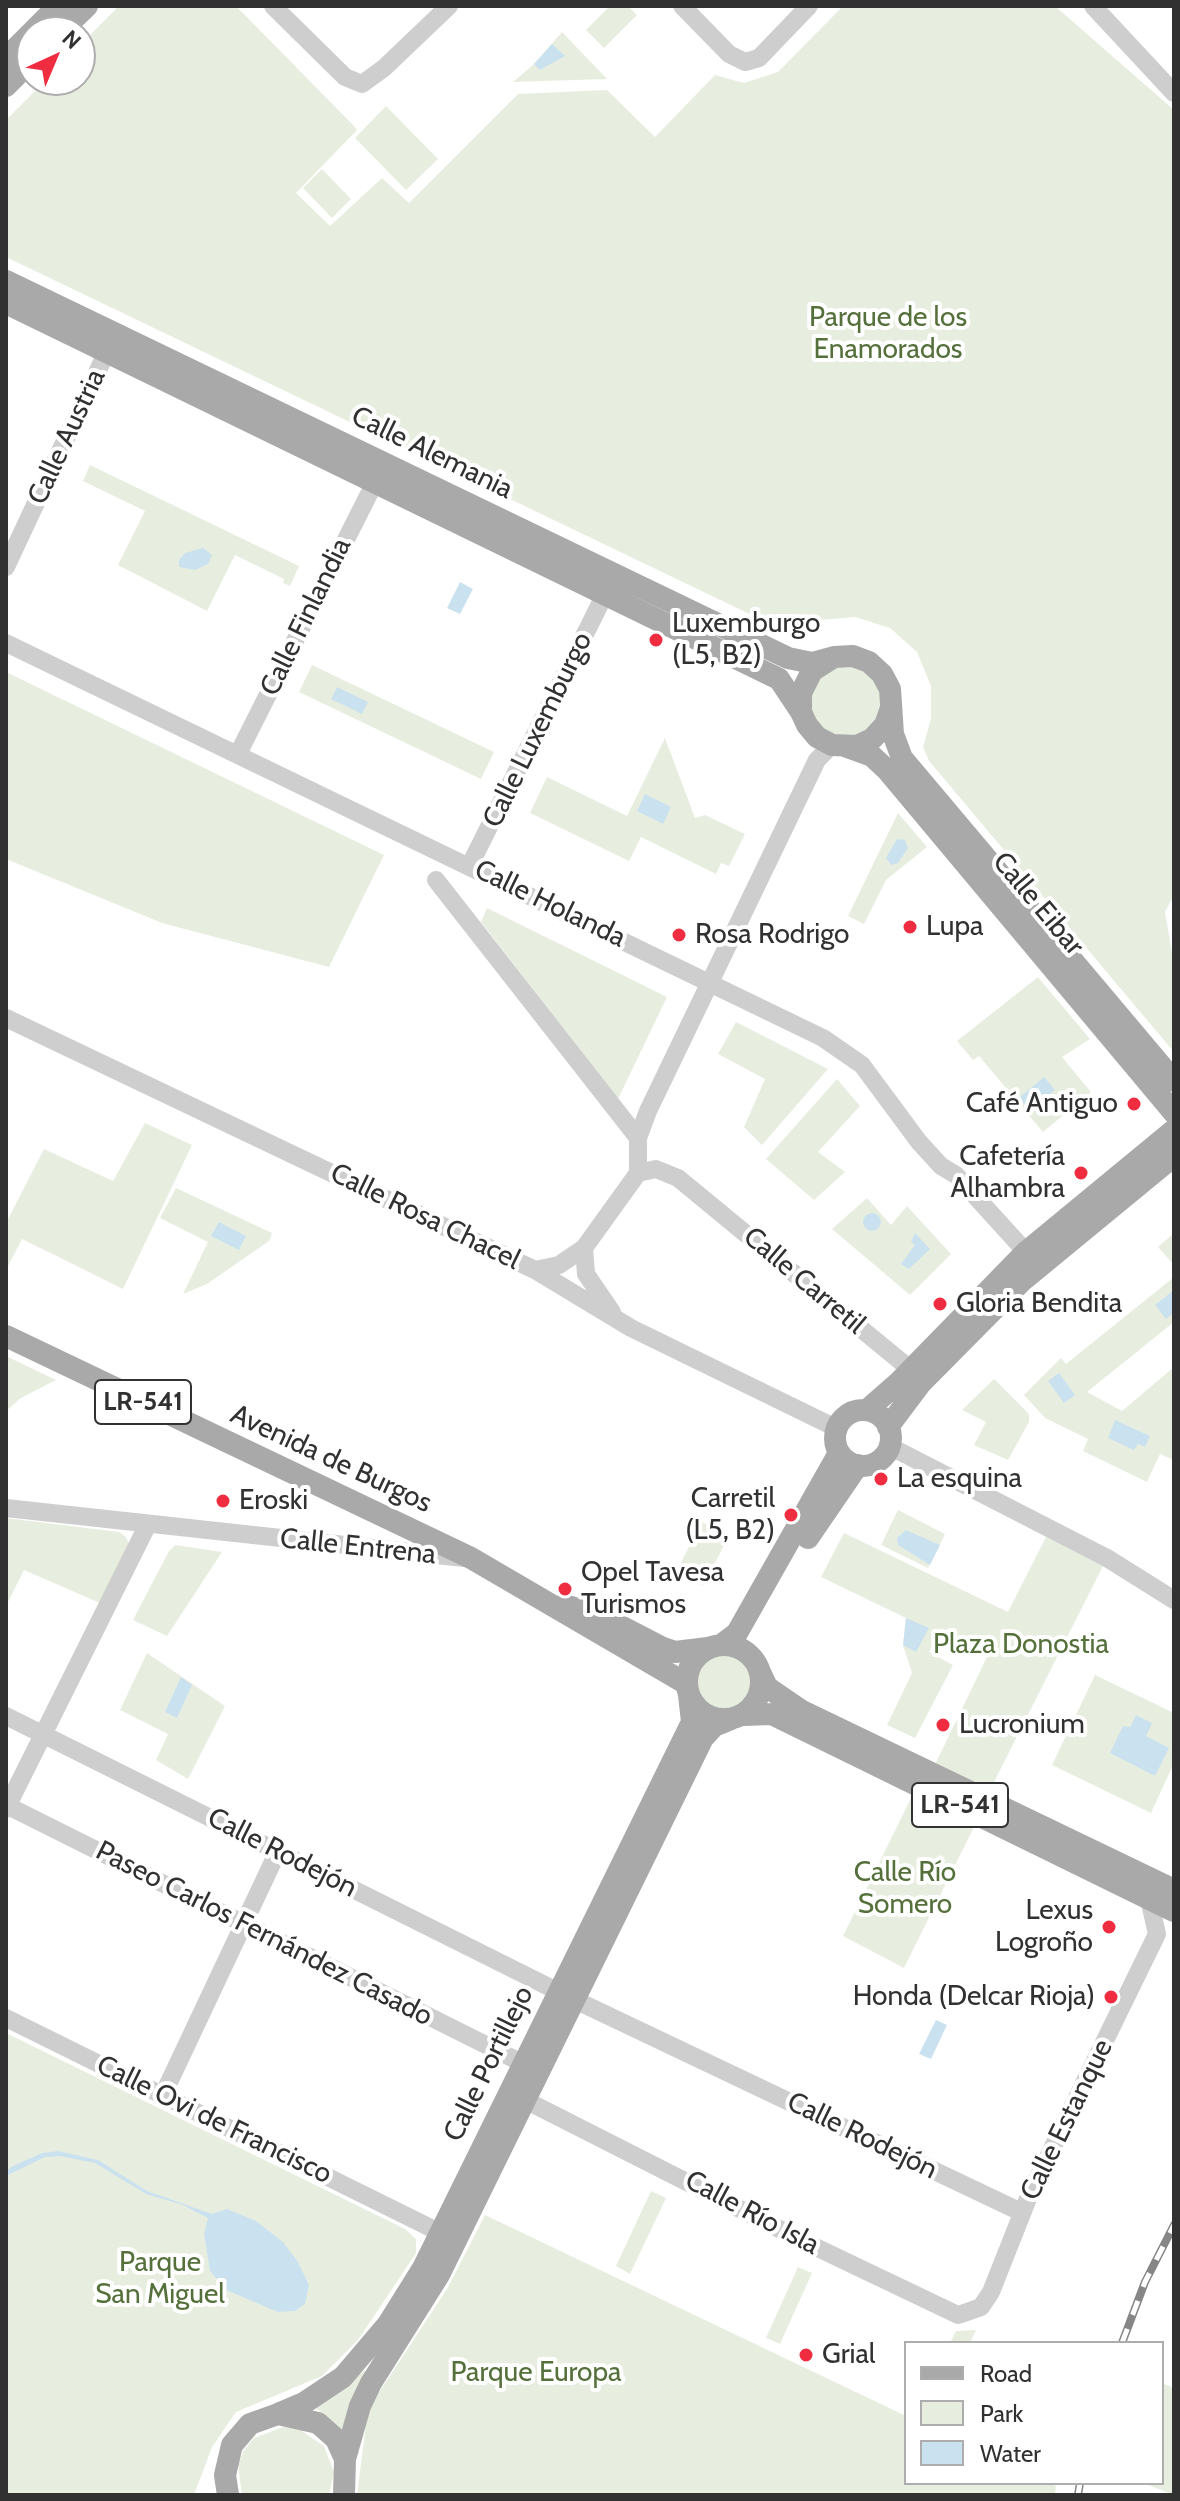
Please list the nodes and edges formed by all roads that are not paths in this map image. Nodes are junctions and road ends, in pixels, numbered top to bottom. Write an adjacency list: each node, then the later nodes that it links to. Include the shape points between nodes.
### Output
1 (273, 6): 2 (street, via 345,77 362,84)
2 (449, 6)
3 (682, 6): 4 (street, via 729,54 745,62 759,58)
4 (809, 6)
5 (1093, 6): 6 (street)
6 (1174, 93)
7 (6, 281): 14 (main road, Calle Alemania, via 788,658 812,663)
8 (6, 303): 9 (main road, Calle Alemania)
9 (107, 351): 10 (main road, Calle Alemania); 11 (street, Calle Austria)
10 (375, 482): 12 (main road, Calle Alemania); 18 (street, Calle Finlandia)
11 (6, 567)
12 (605, 594): 16 (main road, Calle Alemania, via 779,679); 19 (street, Calle Luxemburgo)
13 (6, 643): 18 (street, Calle Holanda)
14 (834, 657): 15 (main road, via 869,662 890,689); 16 (main road, via 812,671 801,693)
15 (891, 708): 17 (main road, via 872,739); 23 (main road, Calle Eibar, via 902,758)
16 (801, 712): 17 (main road)
17 (828, 747): 21 (street); 24 (main road, Calle Eibar, via 872,756 887,770)
18 (239, 752): 19 (street, Calle Holanda)
19 (470, 865): 21 (street, Calle Holanda)
20 (436, 880): 26 (street)
21 (710, 980): 26 (street); 30 (street, Calle Holanda, via 850,1054 930,1154)
22 (6, 1018): 31 (street, Calle Rosa Chacel)
23 (1174, 1081)
24 (1174, 1113)
25 (1174, 1130): 30 (main road)
26 (638, 1138): 28 (street)
27 (1174, 1156): 37 (main road, via 1022,1281 921,1383)
28 (638, 1173): 29 (street); 34 (street, Calle Carretil, via 667,1171 697,1192)
29 (584, 1248): 31 (street, via 559,1265); 32 (street, via 586,1274 596,1292)
30 (1026, 1252): 34 (main road)
31 (535, 1270): 32 (street, Calle Rosa Chacel)
32 (631, 1328): 36 (street, Calle Rosa Chacel)
33 (6, 1336): 41 (main road, Avenida de Burgos / LR-541)
34 (910, 1369): 35 (main road)
35 (867, 1410): 36 (main road, via 849,1413); 37 (main road, via 880,1416)
36 (836, 1428): 38 (main road)
37 (889, 1436): 38 (main road, via 879,1461); 43 (street)
38 (848, 1459): 44 (main road, via 737,1633); 45 (main road, via 833,1498 749,1638)
39 (6, 1508): 40 (street, Calle Entrena)
40 (148, 1524): 41 (street, Calle Entrena); 49 (street)
41 (471, 1558): 42 (main road, Avenida de Burgos / LR-541)
42 (542, 1597): 44 (main road, Avenida de Burgos / LR-541, via 605,1618 675,1652); 46 (main road, Avenida de Burgos / LR-541)
43 (1174, 1600)
44 (715, 1646): 45 (main road, LR-541, via 744,1651); 46 (main road, via 692,1663)
45 (756, 1665): 48 (main road, via 759,1696); 52 (main road, LR-541, via 767,1687 802,1711)
46 (687, 1689): 48 (main road, LR-541, via 707,1716); 56 (main road, Calle Portillejo, via 692,1722)
47 (6, 1716): 49 (street, Calle Rodejón)
48 (737, 1717): 53 (main road, LR-541, via 772,1714); 56 (main road, Calle Portillejo, via 714,1726 703,1738)
49 (43, 1734): 50 (street); 51 (street, Calle Rodejón)
50 (7, 1806): 54 (street, Paseo Carlos Fernández Casado)
51 (278, 1851): 54 (street); 56 (street, Calle Rodejón)
52 (1173, 1895): 53 (main road, LR-541)
53 (1149, 1899): 55 (street, Calle Estanque)
54 (243, 1924): 58 (street, Paseo Carlos Fernández Casado); 59 (street)
55 (1166, 1930): 61 (street, Calle Estanque)
56 (565, 1995): 58 (main road, Calle Portillejo); 60 (main road, Calle Portillejo); 61 (street, Calle Rodejón)
57 (6, 2018): 59 (street, Calle Ovi de Francisco)
58 (522, 2063): 62 (main road, Calle Portillejo)
59 (163, 2095): 62 (street, Calle Ovi de Francisco)
60 (525, 2100): 63 (street, Calle Río Isla, via 958,2315); 65 (main road, Calle Portillejo, via 439,2275 371,2383)
61 (1021, 2212): 63 (street, Calle Estanque)
62 (431, 2228): 64 (main road, Calle Portillejo, via 388,2324 343,2377)
63 (981, 2307)
64 (278, 2414): 65 (main road, via 318,2423 336,2439); 66 (main road, Calle Portillejo, via 241,2432)
65 (345, 2459): 69 (main road, Calle Portillejo)
66 (226, 2463): 67 (main road); 68 (main road)
67 (213, 2495)
68 (228, 2495)
69 (344, 2495)

